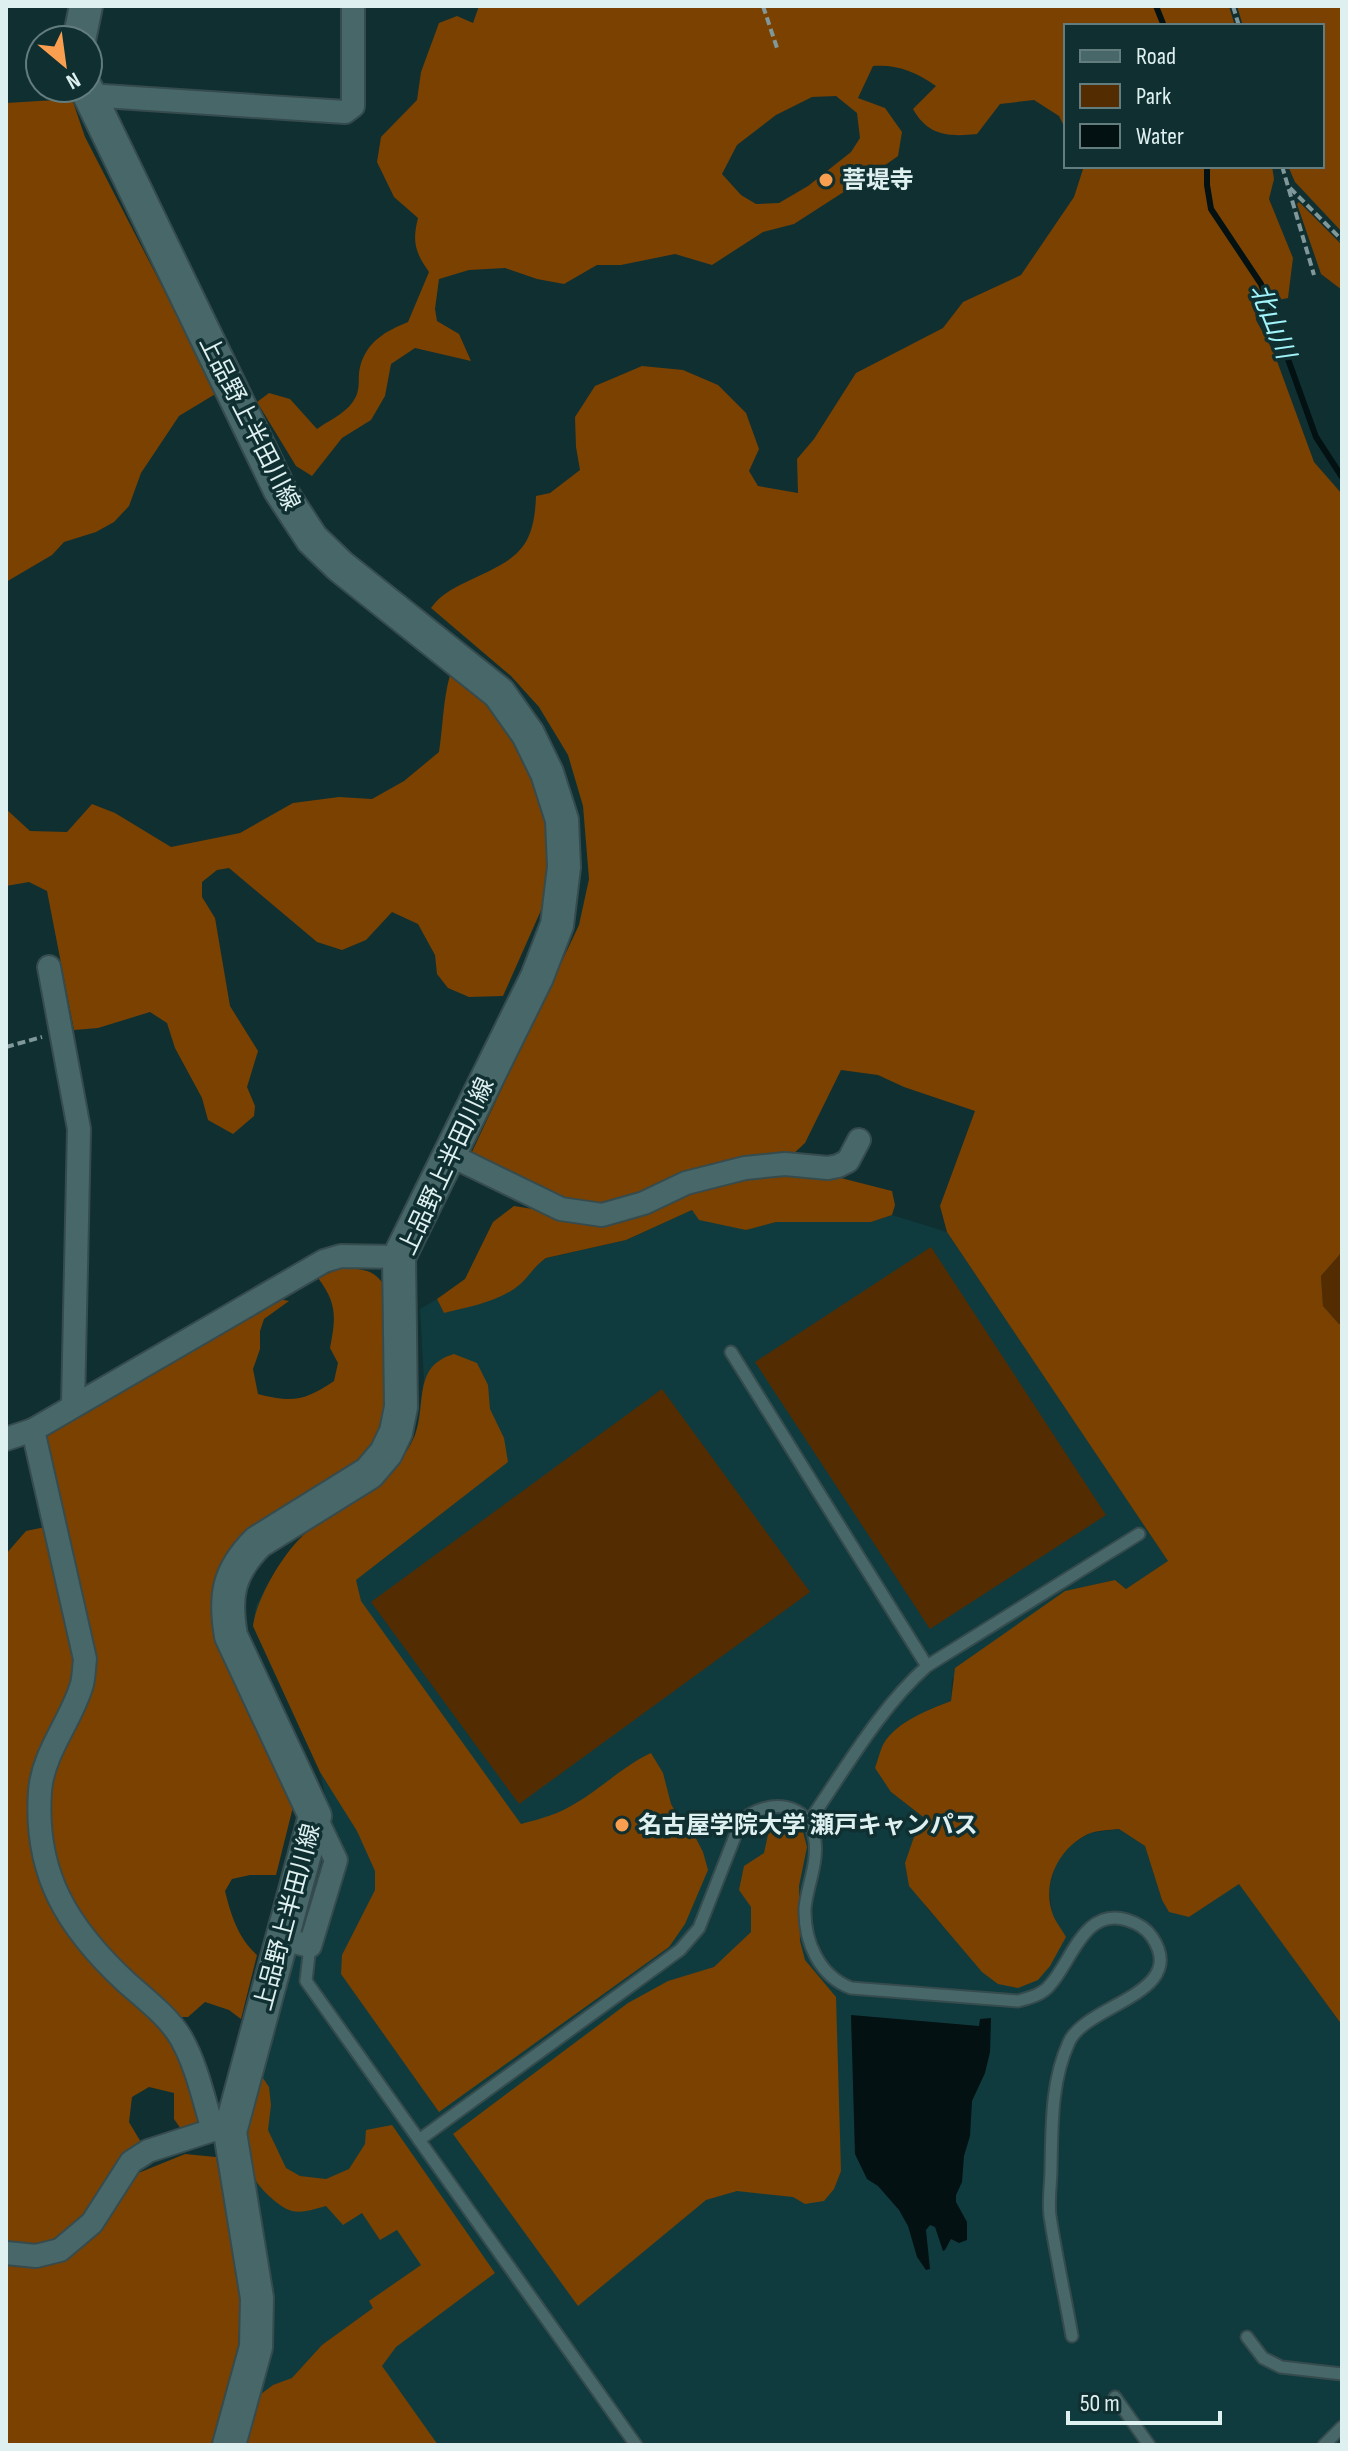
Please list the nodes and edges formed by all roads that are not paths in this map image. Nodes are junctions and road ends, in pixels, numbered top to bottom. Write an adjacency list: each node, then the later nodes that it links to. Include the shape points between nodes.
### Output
1 (353, 6): 2 (street, via 353,106 345,112)
2 (104, 93)
3 (93, 104): 6 (street, 上品野上半田川線, via 280,490 312,539 499,693 547,773 562,820 564,867 557,925 537,977)
4 (49, 967): 9 (street, via 79,1129)
5 (859, 1140): 6 (street, via 848,1161 838,1166 745,1168 686,1183 602,1215 561,1209)
6 (448, 1154): 7 (street, 上品野上半田川線)
7 (399, 1257): 9 (street, via 341,1256 324,1261); 15 (street, 上品野上半田川線, via 401,1407 386,1453 369,1473 258,1542 244,1556 228,1591 231,1636 315,1816)
8 (731, 1352): 13 (lane)
9 (73, 1405): 10 (street)
10 (33, 1430): 11 (street); 16 (street, via 85,1659 82,1683 40,1787 49,1871 59,1900 94,1953 181,2037)
11 (6, 1439)
12 (1139, 1534): 13 (lane)
13 (927, 1666): 14 (lane, via 888,1707)
14 (810, 1820): 17 (lane, via 797,1810 780,1807 752,1811 741,1821 699,1928 680,1950); 19 (lane, via 816,1844 805,1909 811,1949 818,1962 851,1988 1018,2001 1050,1986 1082,1935 1100,1922 1119,1918 1135,1923 1158,1947 1153,1980 1081,2026 1069,2040 1053,2093 1050,2213)
15 (296, 1943): 16 (street, 上品野上半田川線); 17 (lane, via 306,1981)
16 (221, 2131): 18 (street, via 148,2151 131,2162 92,2223 60,2250 36,2256); 24 (street, 上品野上半田川線, via 257,2298 256,2347)
17 (419, 2140): 25 (lane)
18 (6, 2253)
19 (1072, 2336)
20 (1247, 2337): 21 (lane, via 1263,2358 1281,2367)
21 (1342, 2374)
22 (1115, 2397): 26 (lane)
23 (1342, 2427): 27 (lane)
24 (229, 2445)
25 (636, 2445)
26 (1149, 2445)
27 (1324, 2445)

